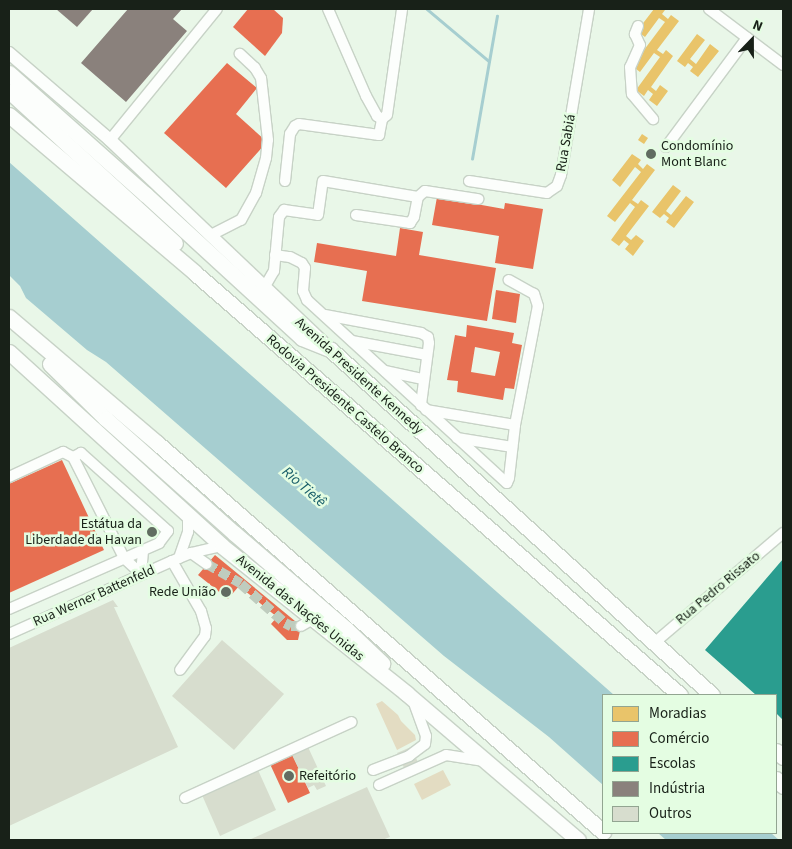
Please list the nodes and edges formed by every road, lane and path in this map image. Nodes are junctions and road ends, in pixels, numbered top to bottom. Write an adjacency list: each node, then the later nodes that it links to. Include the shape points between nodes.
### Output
1 (217, 9): 16 (street)
2 (328, 9): 14 (street, via 366,96 377,116)
3 (402, 9): 14 (street)
4 (589, 9): 19 (street, Rua Sabiá, via 557,186 547,193)
5 (709, 9): 7 (street)
6 (638, 26): 15 (street, via 634,34 640,45 630,68 632,94)
7 (747, 38): 10 (street); 17 (street)
8 (9, 53): 16 (main road, Avenida Presidente Kennedy)
9 (240, 54): 23 (street, via 261,78 268,140 266,158 256,193 242,220)
10 (783, 66)
11 (9, 73): 32 (highway, via 302,338)
12 (9, 91): 25 (highway, via 175,243)
13 (9, 115): 25 (highway, Rodovia Presidente Castelo Branco)
14 (384, 117): 18 (street, via 380,135 295,126 290,134)
15 (653, 120)
16 (110, 140): 23 (main road, Avenida Presidente Kennedy)
17 (666, 147)
18 (285, 181)
19 (469, 181)
20 (418, 197): 21 (street, via 425,191); 22 (street, via 410,223); 24 (street, via 323,181 318,215 284,210)
21 (478, 199)
22 (356, 216)
23 (211, 236): 27 (main road, Avenida Presidente Kennedy)
24 (276, 254): 27 (street, via 273,276); 28 (street, via 302,263 305,268 304,295)
25 (195, 273): 56 (highway, Rodovia Presidente Castelo Branco)
26 (509, 280): 38 (street, via 534,294 538,306)
27 (264, 288): 32 (main road, Avenida Presidente Kennedy)
28 (324, 315): 31 (street); 34 (street, via 421,333 428,337)
29 (9, 317): 30 (highway)
30 (23, 330): 58 (highway, via 42,356 106,419 362,644); 66 (highway)
31 (351, 341): 34 (street); 35 (street)
32 (331, 350): 54 (highway, Avenida Presidente Kennedy)
33 (9, 352): 43 (highway, Avenida das Nações Unidas)
34 (427, 355): 36 (street)
35 (384, 371): 36 (street); 37 (street)
36 (424, 379): 37 (street)
37 (423, 407): 38 (street); 39 (street)
38 (515, 425): 40 (street)
39 (457, 438): 40 (street); 40 (street, via 505,483 509,478)
40 (512, 447)
41 (73, 457): 42 (street, via 63,452); 46 (street, via 81,454 168,531 159,543); 48 (street)
42 (9, 477)
43 (188, 516): 45 (highway, Avenida das Nações Unidas); 49 (street, via 188,532)
44 (783, 533): 54 (street, Rua Pedro Rissato)
45 (222, 546): 47 (street, Rua Werner Battenfeld); 58 (highway, Avenida das Nações Unidas, via 307,623)
46 (143, 550): 48 (street); 51 (street)
47 (191, 553): 49 (street, Rua Werner Battenfeld); 50 (street)
48 (124, 558): 51 (street); 52 (street)
49 (175, 559): 51 (street, Rua Werner Battenfeld); 55 (street, via 206,628 205,636)
50 (207, 564)
51 (140, 574): 53 (street, Rua Werner Battenfeld)
52 (9, 610)
53 (9, 634)
54 (653, 644): 57 (highway, Avenida Presidente Kennedy)
55 (180, 670)
56 (679, 694)
57 (711, 694)
58 (409, 696): 60 (street, via 426,736); 62 (highway, Avenida das Nações Unidas)
59 (352, 722): 65 (street)
60 (423, 746): 61 (street); 63 (street, via 409,756)
61 (432, 761): 62 (street, via 449,754); 64 (street)
62 (486, 762): 67 (highway, Avenida das Nações Unidas)
63 (373, 770)
64 (378, 785)
65 (185, 798)
66 (602, 830)
67 (578, 840)

